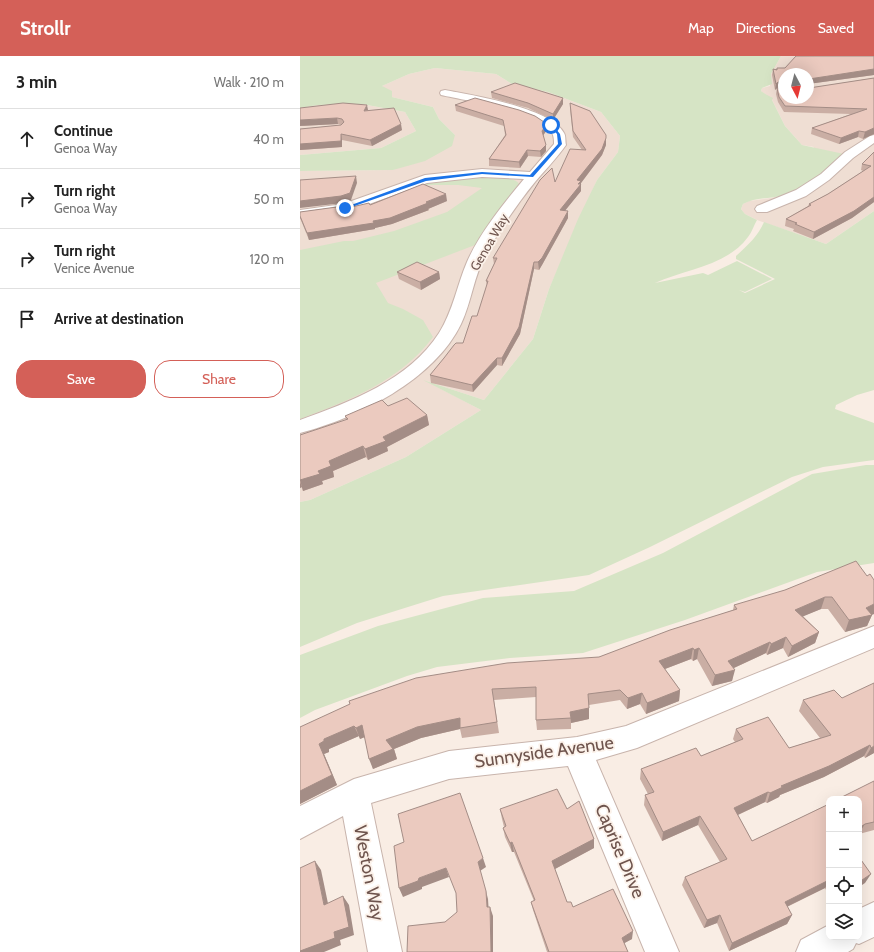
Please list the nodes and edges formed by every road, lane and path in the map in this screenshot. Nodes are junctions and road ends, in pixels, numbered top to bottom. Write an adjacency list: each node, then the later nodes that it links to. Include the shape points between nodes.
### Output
1 (445, 93): 3 (street, Genoa Way, via 523,111 551,125 558,134 560,144)
2 (874, 138): 4 (street, via 849,155 825,177 800,193)
3 (531, 176): 5 (street, via 482,173 425,180 345,208); 6 (street, Genoa Way, via 492,231 475,261 458,312 444,340 417,369 372,397 340,413)
4 (762, 209)
5 (300, 214)
6 (300, 427)
7 (874, 637): 8 (street, Sunnyside Avenue, via 627,740)
8 (577, 751): 9 (street, Sunnyside Avenue, via 449,765); 15 (street, Caprise Drive)
9 (354, 794): 10 (street, Sunnyside Avenue); 14 (street, Weston Way)
10 (300, 823)
11 (874, 919): 12 (street)
12 (862, 925)
13 (835, 940): 16 (street)
14 (385, 952)
15 (662, 952)
16 (813, 952)

